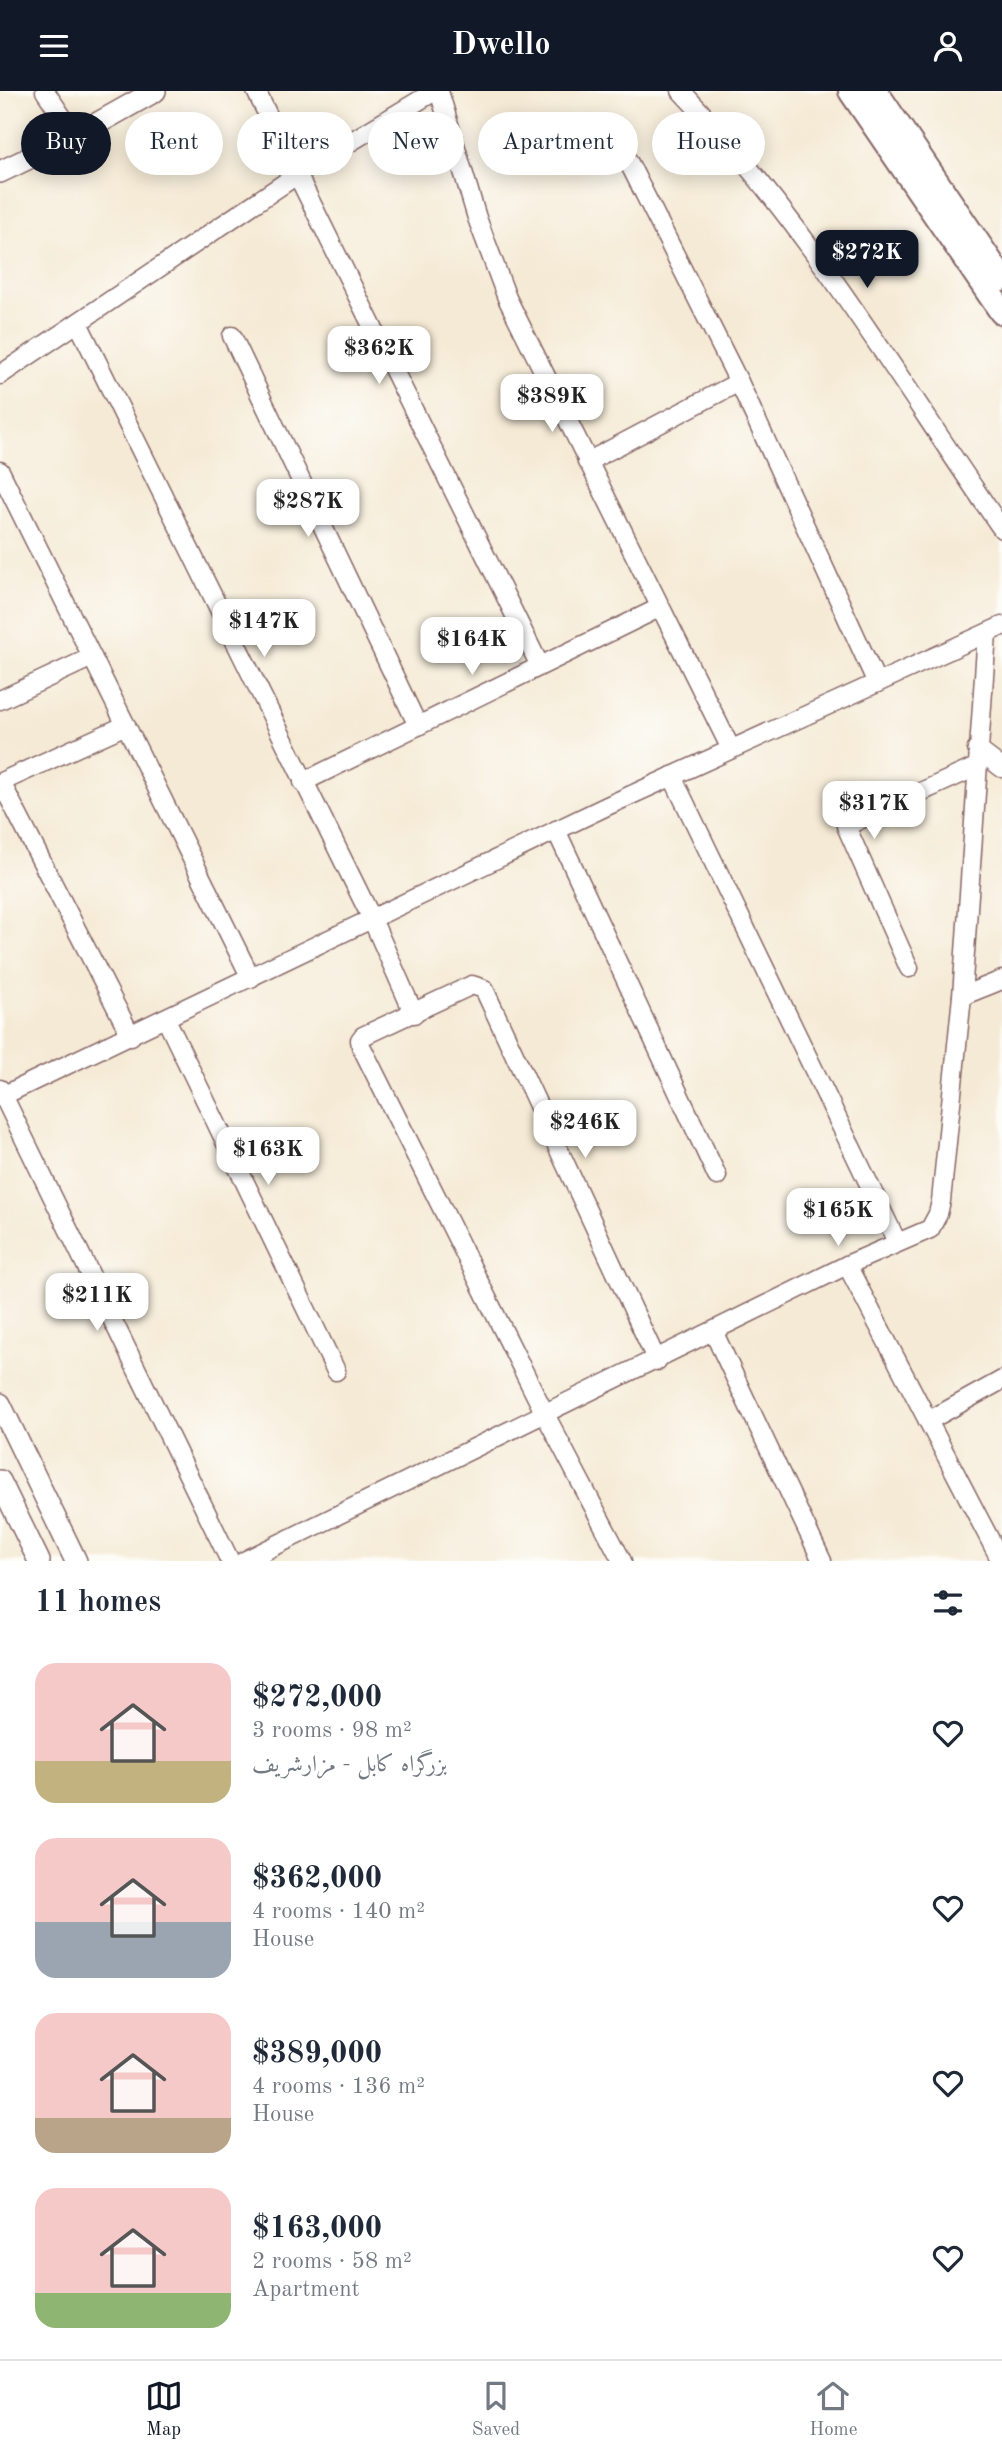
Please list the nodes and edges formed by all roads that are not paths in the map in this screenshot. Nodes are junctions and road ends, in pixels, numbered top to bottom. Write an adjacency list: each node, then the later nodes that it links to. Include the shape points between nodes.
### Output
1 (45, 91): 8 (street)
2 (155, 91): 10 (main road)
3 (256, 91): 9 (street)
4 (437, 91): 11 (street); 22 (street, via 508,298)
5 (681, 91): 24 (street, via 720,131 848,298)
6 (851, 91): 17 (highway)
7 (875, 91): 16 (highway)
8 (59, 112)
9 (266, 112)
10 (111, 116)
11 (354, 140)
12 (21, 162): 13 (main road)
13 (0, 172)
14 (295, 175): 18 (street); 28 (street)
15 (635, 175): 21 (street)
16 (1002, 279)
17 (1002, 312)
18 (78, 323): 20 (street); 37 (street)
19 (232, 336): 32 (street)
20 (0, 375)
21 (739, 382): 22 (street); 29 (street)
22 (587, 462): 25 (street)
23 (0, 471): 27 (street)
24 (1002, 529)
25 (659, 608): 28 (street); 33 (street)
26 (994, 629): 29 (street); 34 (street)
27 (92, 657): 30 (street); 31 (street)
28 (540, 664): 32 (street)
29 (877, 683): 33 (street)
30 (0, 700)
31 (126, 725): 41 (street); 46 (street, via 1,782)
32 (418, 726): 37 (street)
33 (731, 749): 36 (street)
34 (976, 758): 35 (street); 40 (street, via 846,826); 43 (street)
35 (1002, 768)
36 (671, 776): 38 (street); 49 (street)
37 (303, 782): 39 (street)
38 (556, 830): 39 (street); 48 (street)
39 (372, 919): 41 (street); 44 (street)
40 (909, 968)
41 (251, 978): 45 (street)
42 (1002, 980): 43 (street)
43 (962, 996): 49 (street, via 939,1215 930,1229)
44 (414, 1014): 52 (street, via 472,985 484,989); 56 (street, via 363,1036 361,1046)
45 (166, 1019): 46 (street); 53 (street)
46 (131, 1036): 47 (street)
47 (1, 1093): 61 (street)
48 (717, 1176)
49 (897, 1242): 50 (street)
50 (847, 1265): 51 (street); 57 (street)
51 (714, 1333): 52 (street); 64 (street)
52 (657, 1361): 56 (street)
53 (336, 1371)
54 (1002, 1380): 57 (street)
55 (0, 1404): 60 (main road)
56 (546, 1416): 62 (street); 63 (street)
57 (928, 1421): 65 (street)
58 (0, 1481): 59 (main road)
59 (39, 1561)
60 (76, 1561)
61 (230, 1561)
62 (244, 1561)
63 (622, 1561)
64 (822, 1561)
65 (1001, 1561)

